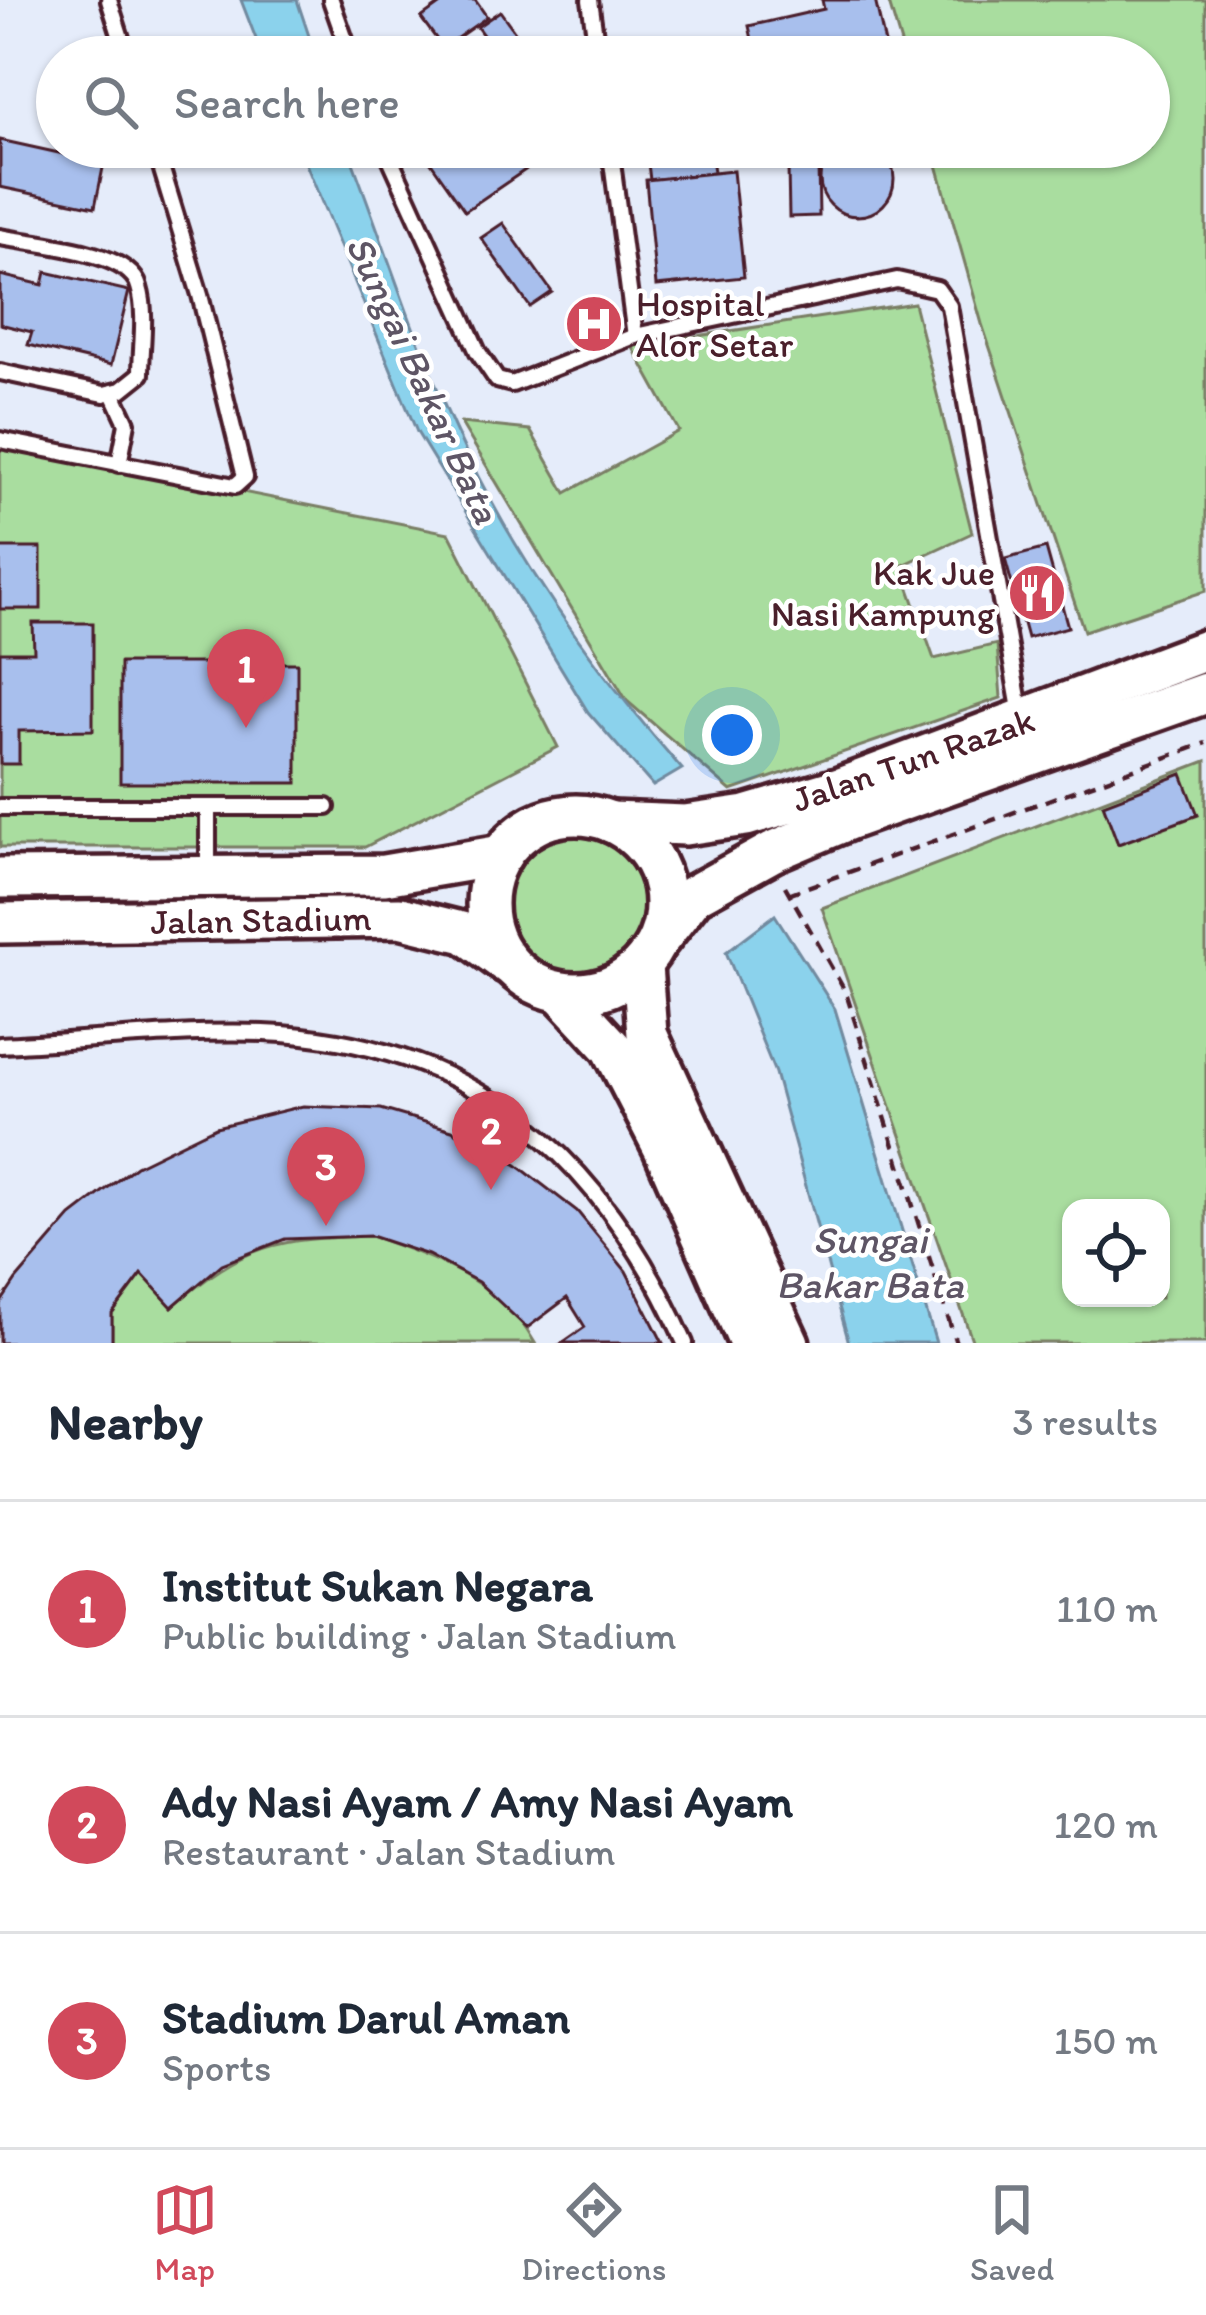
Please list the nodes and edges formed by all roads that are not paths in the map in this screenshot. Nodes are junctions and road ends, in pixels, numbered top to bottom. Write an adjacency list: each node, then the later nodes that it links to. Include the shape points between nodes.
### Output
1 (109, 0): 4 (lane)
2 (331, 0): 5 (lane)
3 (590, 0): 6 (lane)
4 (121, 36)
5 (344, 36)
6 (595, 36)
7 (161, 168): 15 (lane, via 246,472 235,487)
8 (395, 168): 11 (lane, via 497,380 512,384)
9 (613, 168): 11 (lane)
10 (0, 237): 13 (lane, via 112,260 135,277 141,374)
11 (635, 336): 18 (lane, via 897,280 937,289 949,305)
12 (0, 372): 13 (lane)
13 (113, 393): 15 (lane, via 127,423)
14 (0, 440): 15 (lane)
15 (119, 464)
16 (1206, 650): 18 (main road, Jalan Tun Razak)
17 (1206, 692): 27 (main road, Jalan Tun Razak, via 772,852 694,895)
18 (1023, 721): 22 (main road, Jalan Tun Razak, via 746,816 685,825)
19 (0, 807): 20 (lane)
20 (208, 807): 21 (lane); 24 (lane)
21 (327, 807)
22 (611, 822): 23 (main road, via 578,814 548,819); 27 (main road, via 652,856 664,884 666,913)
23 (502, 854): 24 (main road, Jalan Stadium, via 384,875); 28 (main road, via 486,911)
24 (208, 876): 25 (main road, Jalan Stadium)
25 (0, 878)
26 (0, 923): 28 (main road, Jalan Stadium, via 400,916 466,933)
27 (650, 953): 29 (main road, via 618,984); 33 (main road, via 646,1034)
28 (510, 965): 29 (main road)
29 (561, 993): 32 (main road, via 611,1048)
30 (0, 1046): 31 (lane, via 263,1033 340,1042 470,1082 592,1185 654,1273)
31 (686, 1343)
32 (749, 1343)
33 (789, 1343)

